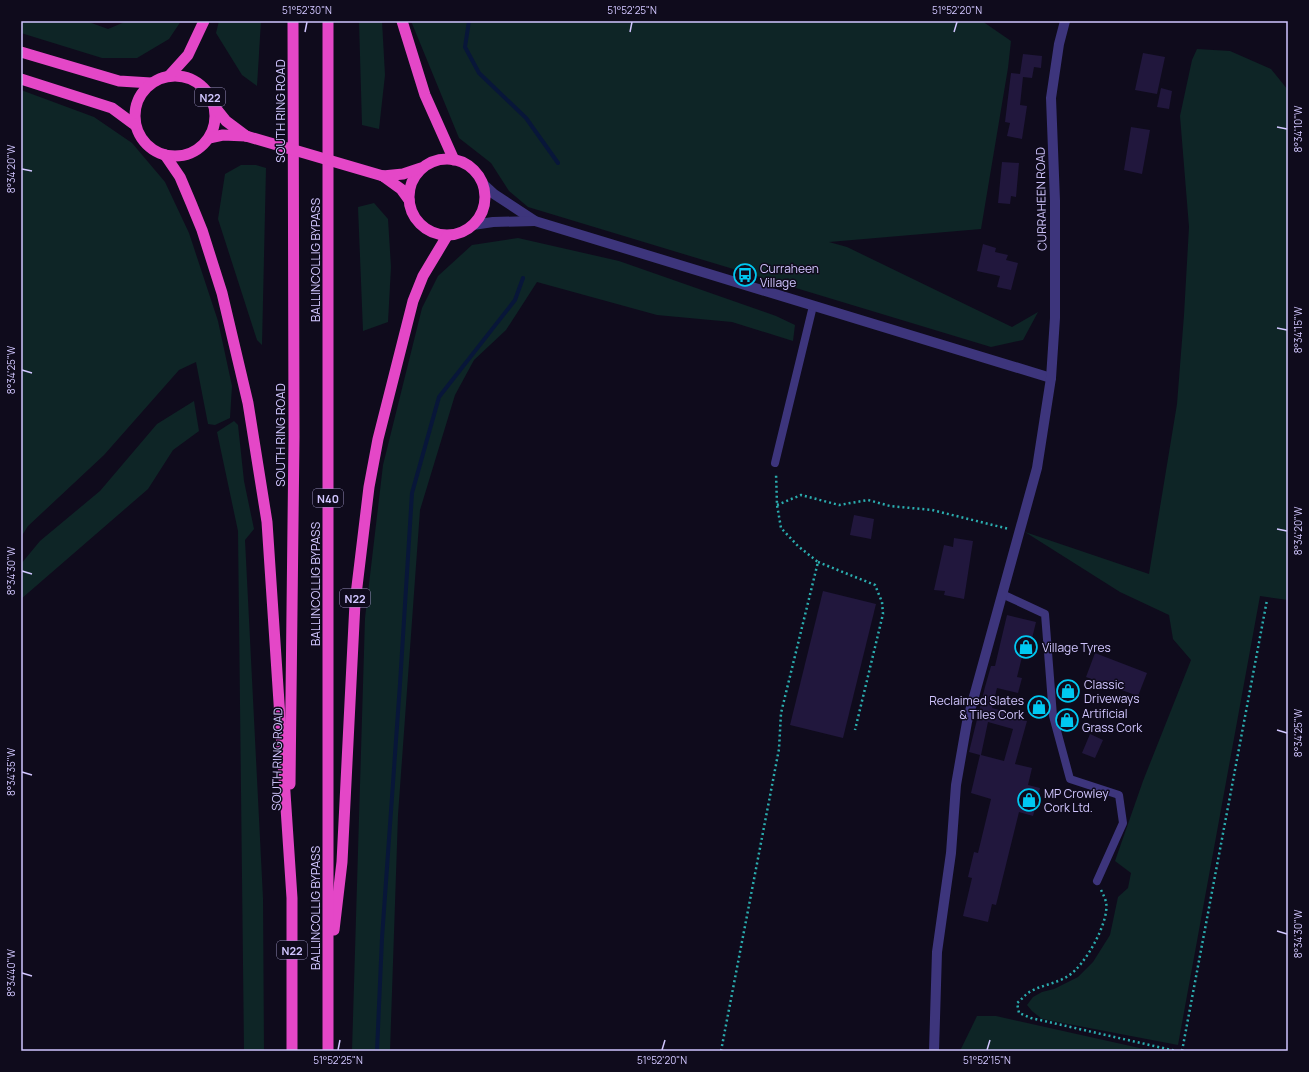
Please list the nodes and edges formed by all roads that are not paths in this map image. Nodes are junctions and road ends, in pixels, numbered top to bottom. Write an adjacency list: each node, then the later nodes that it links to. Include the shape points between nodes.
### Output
1 (204, 21): 7 (highway, via 188,56)
2 (293, 21): 27 (highway, SOUTH RING ROAD, via 294,436)
3 (328, 21): 29 (highway, BALLINCOLLIG BYPASS / N40)
4 (402, 21): 15 (highway, via 425,95)
5 (1065, 21): 24 (street, CURRAHEEN ROAD, via 1050,98 1055,201 1056,318)
6 (21, 52): 9 (highway, N22, via 112,79)
7 (169, 76): 9 (highway, N22); 10 (highway, N22, via 192,79 202,86)
8 (21, 79): 11 (highway, N22, via 112,108)
9 (151, 83): 11 (highway, via 137,102 134,113)
10 (214, 106): 12 (highway, N22, via 226,121); 13 (highway, N22, via 214,128)
11 (135, 125): 14 (highway, N22, via 146,144)
12 (246, 136): 13 (highway, N22, via 223,135); 17 (highway, N22, bridge)
13 (209, 138): 14 (highway, N22, via 190,154)
14 (165, 155): 27 (highway, N22, via 180,176 202,230 230,320 250,411 268,529)
15 (454, 160): 16 (highway, N22, via 444,159); 18 (highway, via 466,164)
16 (424, 167): 17 (highway, N22, via 403,174); 19 (highway, via 415,176)
17 (383, 176): 19 (highway, N22, via 401,189)
18 (482, 183): 20 (street, via 494,194); 21 (highway, via 484,205)
19 (409, 200): 22 (highway, N22, via 414,216 426,229)
20 (535, 220): 21 (street); 23 (street)
21 (473, 225): 22 (highway)
22 (447, 236): 29 (highway, N22, via 423,276 413,301 378,439 369,487 355,604 342,862)
23 (813, 306): 24 (street); 25 (lane)
24 (1051, 378): 26 (street, CURRAHEEN ROAD, via 1037,468)
25 (775, 463)
26 (1002, 594): 28 (lane, via 1045,614 1053,716 1070,779 1119,795 1123,823); 32 (street, CURRAHEEN ROAD, via 967,722 956,785 951,853 936,952)
27 (289, 849): 30 (highway, BALLINCOLLIG BYPASS / N22, via 292,898)
28 (1097, 881)
29 (329, 974): 31 (highway, BALLINCOLLIG BYPASS / N22)
30 (292, 1051)
31 (328, 1051)
32 (934, 1051)

